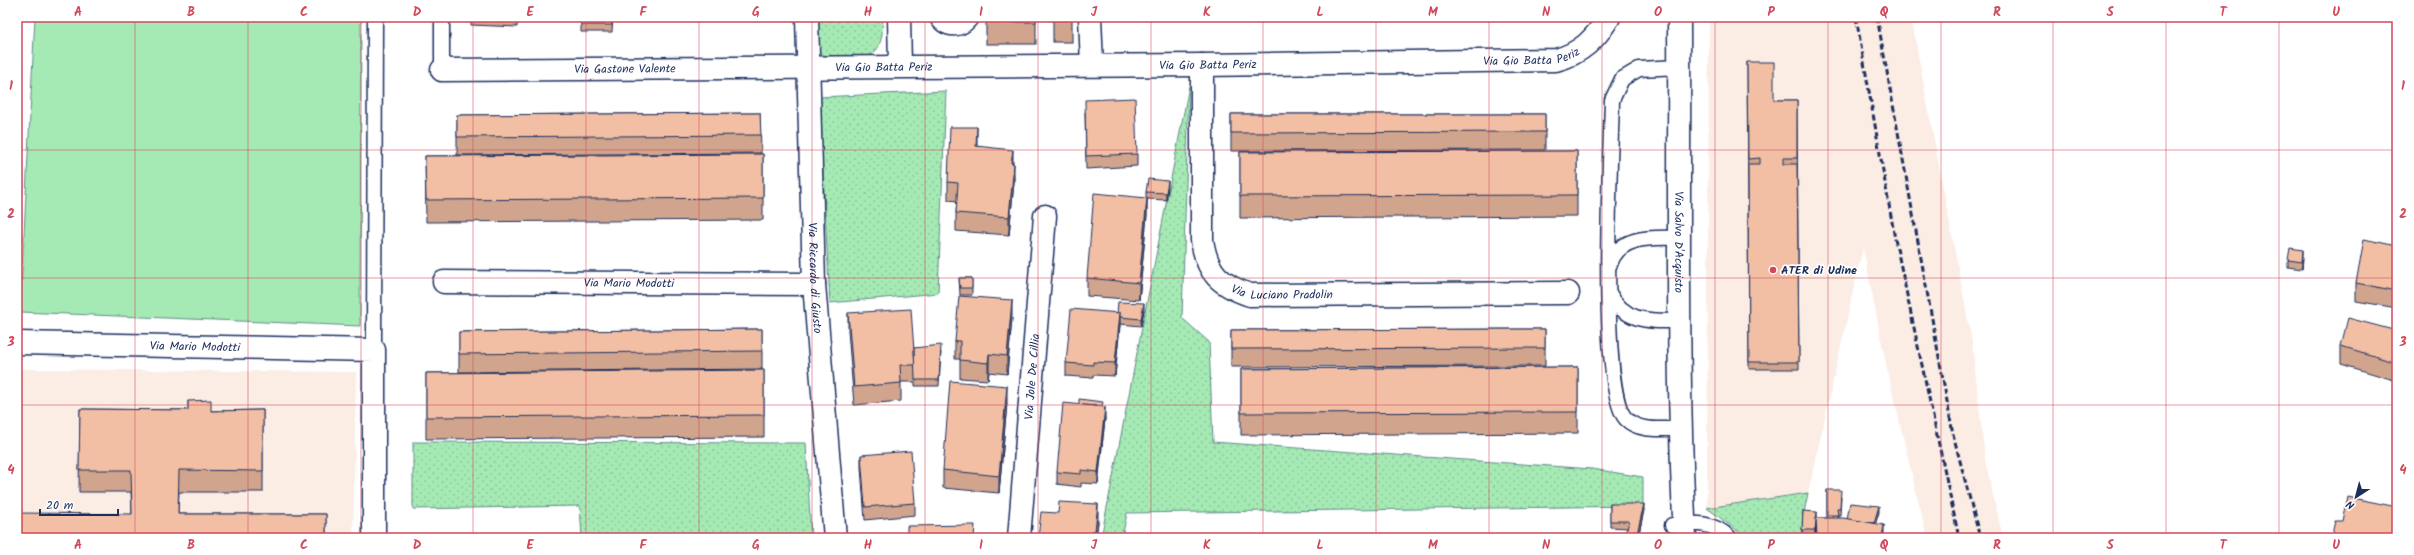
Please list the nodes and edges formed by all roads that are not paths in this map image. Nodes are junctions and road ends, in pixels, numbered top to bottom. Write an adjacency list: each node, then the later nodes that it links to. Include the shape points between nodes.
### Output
1 (375, 17): 25 (lane)
2 (442, 17): 15 (lane)
3 (808, 17): 12 (street, Via Riccardo di Giusto)
4 (899, 17): 13 (street)
5 (936, 17): 6 (lane, via 945,27 953,29 967,24)
6 (972, 17)
7 (1090, 17): 10 (street)
8 (1679, 17): 14 (street, Via Salvo D'Acquisto)
9 (1604, 25): 11 (street, Via Gio Batta Periz, via 1588,45 1573,56 1556,60)
10 (1092, 65): 11 (street, Via Gio Batta Periz); 13 (street, Via Gio Batta Periz)
11 (1202, 65): 22 (street, Via Luciano Pradolin, via 1202,240 1205,258 1216,277 1233,289 1250,294)
12 (807, 66): 13 (street, Via Gio Batta Periz); 15 (street, Via Gastone Valente); 20 (street, Via Riccardo di Giusto)
13 (900, 66)
14 (1679, 67): 17 (street, Via Salvo D'Acquisto); 18 (lane, via 1639,69 1622,79 1612,100)
15 (442, 70)
16 (1045, 216): 30 (street, Via Jole De Cillia)
17 (1680, 238): 18 (lane, via 1646,238 1628,242 1617,248); 23 (street, Via Salvo D'Acquisto)
18 (1608, 271): 21 (lane)
19 (444, 282): 20 (street, Via Mario Modotti)
20 (814, 284): 29 (street, Via Riccardo di Giusto)
21 (1608, 291): 23 (lane, via 1616,305 1632,316 1647,321); 26 (lane, via 1613,379 1618,407 1626,420 1641,428)
22 (1568, 293)
23 (1680, 321): 26 (street, Via Salvo D'Acquisto)
24 (17, 343): 25 (street, Via Mario Modotti)
25 (374, 350): 28 (street)
26 (1682, 428): 27 (street, Via Salvo D'Acquisto)
27 (1678, 531): 31 (lane, via 1706,523)
28 (374, 538)
29 (835, 538)
30 (1019, 538)
31 (1730, 538)

